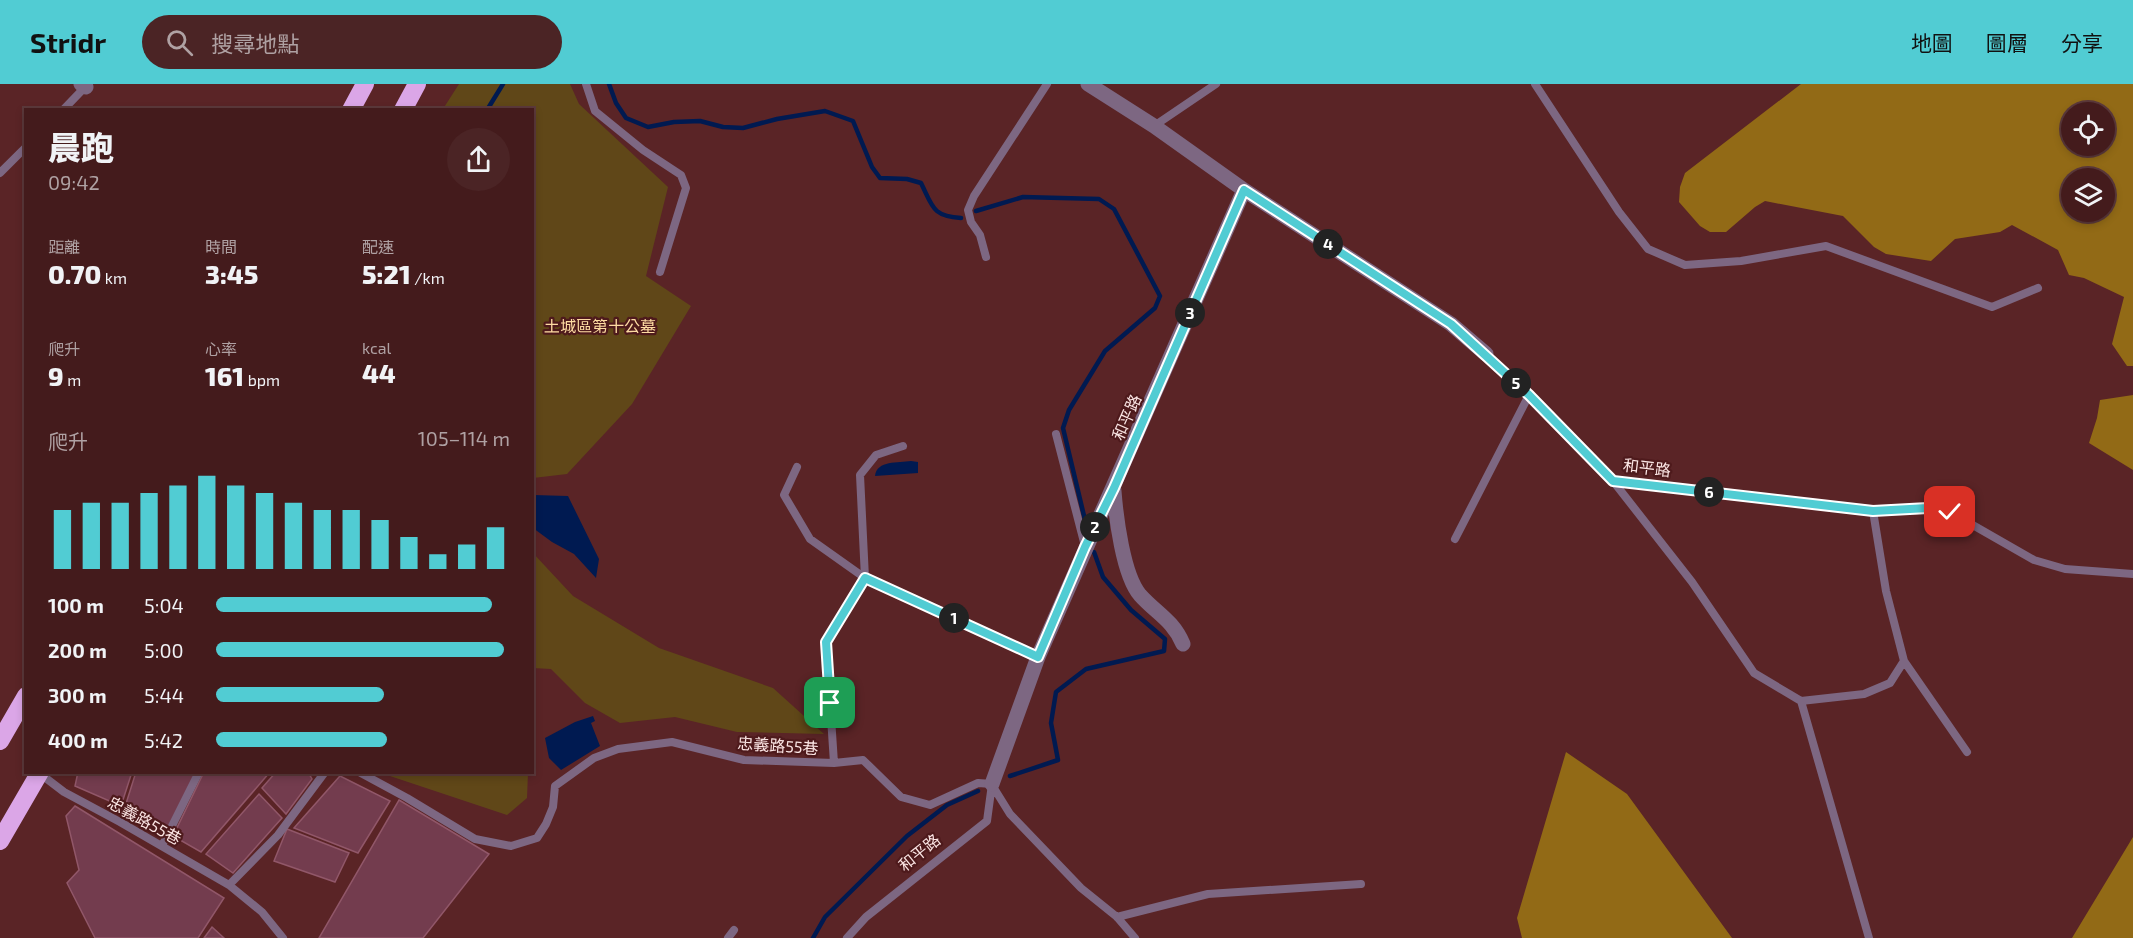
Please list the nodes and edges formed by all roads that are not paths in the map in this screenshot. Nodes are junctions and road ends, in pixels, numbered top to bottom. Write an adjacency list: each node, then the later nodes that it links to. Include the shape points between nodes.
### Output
1 (365, 84): 10 (highway)
2 (417, 84): 11 (highway)
3 (586, 84): 17 (lane, via 595,111 681,175 686,188)
4 (1047, 84): 16 (lane, via 968,210)
5 (1088, 84): 12 (street, 和平路)
6 (1216, 84): 12 (lane)
7 (1535, 84): 18 (lane, via 1619,212 1648,249 1685,265 1742,261 1826,246 1992,307)
8 (85, 85): 9 (lane)
9 (65, 108)
10 (352, 108)
11 (404, 108)
12 (1154, 126): 15 (street, 和平路)
13 (24, 149): 14 (lane)
14 (0, 173)
15 (1244, 190): 19 (street, 和平路, via 1451,324); 25 (street, 和平路)
16 (986, 256)
17 (660, 272)
18 (2038, 288)
19 (1486, 354): 20 (lane, 和平路)
20 (1529, 395): 24 (lane, 和平路); 27 (lane)
21 (1056, 434): 28 (lane)
22 (903, 446): 30 (lane, via 876,455 860,476)
23 (797, 467): 30 (lane, via 784,495 805,530 810,538)
24 (1613, 481): 26 (lane, 和平路); 35 (lane, via 1692,582 1754,673)
25 (1114, 488): 28 (street, 和平路); 31 (street, via 1128,572 1138,593 1177,630)
26 (1873, 511): 29 (lane, 和平路, via 1928,508 1950,512 2034,560 2065,569); 33 (lane, via 1886,591)
27 (1455, 539)
28 (1085, 547): 32 (street, 和平路)
29 (2133, 574)
30 (865, 578): 32 (lane); 38 (lane, via 826,642)
31 (1183, 644)
32 (1038, 657): 43 (street, 和平路)
33 (1904, 661): 35 (lane, via 1890,683 1864,694); 37 (lane)
34 (24, 699): 36 (highway)
35 (1801, 701): 54 (lane)
36 (0, 741)
37 (1967, 752)
38 (834, 763): 41 (lane, 忠義路55巷, via 744,760 672,742 618,749 594,758 555,786 553,807 537,838 511,846 475,839); 43 (lane, via 863,760 901,797 930,805 978,783)
39 (198, 774): 45 (lane)
40 (324, 774): 47 (lane, via 278,835)
41 (363, 774)
42 (44, 776): 44 (highway); 45 (lane, 忠義路55巷, via 64,792)
43 (992, 784): 48 (lane, via 1010,814 1081,888); 52 (lane, 和平路, via 987,821 866,917)
44 (0, 842)
45 (162, 846): 47 (lane, 忠義路55巷)
46 (1361, 884): 48 (lane, via 1208,894)
47 (229, 885): 50 (lane, 忠義路55巷, via 262,912)
48 (1116, 917): 53 (lane)
49 (734, 930): 51 (lane)
50 (284, 938)
51 (728, 938)
52 (847, 938)
53 (1135, 938)
54 (1869, 938)

